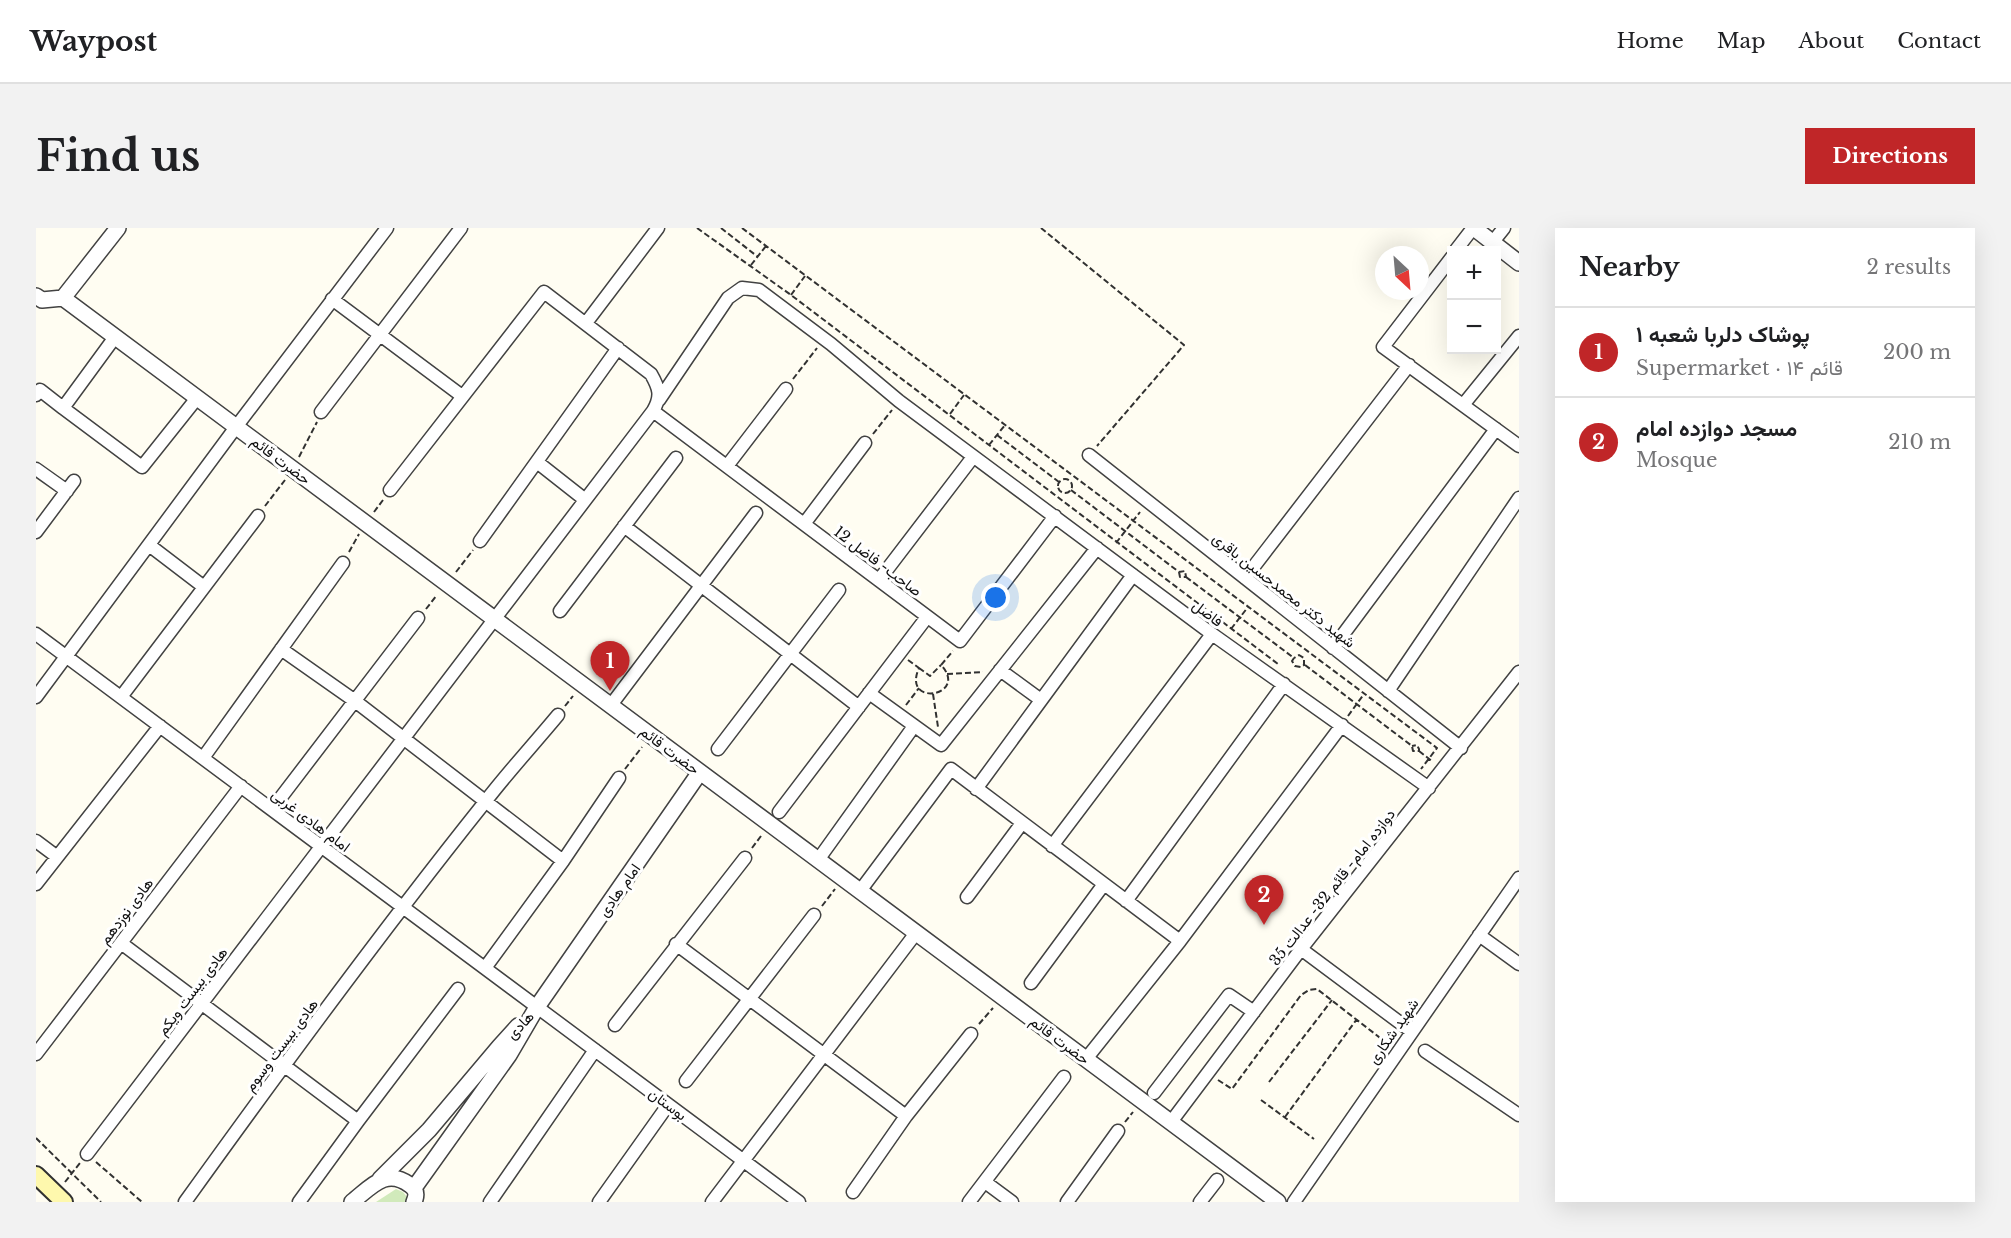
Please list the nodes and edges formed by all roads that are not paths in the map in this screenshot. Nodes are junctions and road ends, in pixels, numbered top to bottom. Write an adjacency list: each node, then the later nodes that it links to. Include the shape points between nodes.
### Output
1 (118, 228): 12 (street)
2 (387, 228): 13 (street)
3 (461, 228): 15 (street)
4 (658, 228): 14 (street)
5 (1473, 228): 7 (street); 8 (street)
6 (1504, 228): 7 (street)
7 (1492, 243): 9 (street)
8 (1459, 246)
9 (1519, 263)
10 (1447, 264): 19 (street, via 1383,347)
11 (36, 296): 12 (street, via 42,300)
12 (63, 298): 17 (street, حضرت قائم)
13 (332, 299): 15 (street); 28 (street)
14 (586, 323): 18 (street); 22 (street, via 544,292)
15 (380, 335): 22 (street); 27 (street)
16 (1519, 336): 24 (street)
17 (116, 337): 23 (street, حضرت قائم); 26 (street)
18 (618, 348): 25 (street, via 651,374 659,388); 35 (street)
19 (1409, 365): 24 (street); 52 (street)
20 (786, 389): 36 (street)
21 (37, 391): 26 (street)
22 (462, 396): 38 (street)
23 (197, 398): 26 (street, via 142,466); 28 (street, حضرت قائم)
24 (1463, 405): 29 (street)
25 (656, 406): 33 (street, فاضل, via 728,298 742,288 759,290); 36 (street, صاحب- فاضل 12); 40 (street, هادی بیست ویکم)
26 (63, 408)
27 (321, 412)
28 (236, 427): 48 (street); 60 (street, حضرت قائم)
29 (1496, 429): 31 (street); 63 (street)
30 (865, 443): 44 (street)
31 (1519, 446)
32 (1089, 455): 52 (street, شهید دکتر محمدحسین باقری)
33 (973, 457): 43 (street, فاضل); 53 (street)
34 (676, 458): 45 (street)
35 (537, 462): 40 (street); 47 (street)
36 (727, 466): 44 (street, صاحب- فاضل 12)
37 (36, 469): 46 (street, via 70,486)
38 (390, 490)
39 (1519, 498): 70 (street)
40 (584, 499): 60 (street, هادی بیست ویکم)
41 (756, 513): 55 (street)
42 (258, 516): 54 (street)
43 (1055, 516): 49 (street, فاضل); 58 (street, صاحب- فاضل 12, via 960,641)
44 (804, 524): 53 (street, صاحب- فاضل 12)
45 (624, 526): 55 (street); 57 (street)
46 (36, 532)
47 (480, 541)
48 (149, 545): 54 (street); 66 (street)
49 (1096, 548): 51 (street, فاضل); 67 (street)
50 (343, 563): 64 (street)
51 (1133, 575): 62 (street, فاضل); 74 (street)
52 (1245, 578): 63 (street, شهید دکتر محمدحسین باقری)
53 (879, 580): 58 (street, صاحب- فاضل 12)
54 (204, 586): 73 (street)
55 (701, 586): 65 (street); 76 (street)
56 (839, 590): 65 (street)
57 (560, 610)
58 (927, 616): 71 (street)
59 (418, 618): 75 (street)
60 (494, 618): 76 (street, حضرت قائم); 82 (street, هادی بیست ویکم)
61 (36, 634): 66 (street, امام هادی غربی)
62 (1212, 634): 69 (street, فاضل); 97 (street)
63 (1333, 648): 70 (street, شهید دکتر محمدحسین باقری)
64 (281, 649): 75 (street); 85 (street)
65 (790, 654): 77 (street); 84 (street)
66 (66, 656): 72 (street); 73 (street, امام هادی غربی)
67 (1000, 670): 74 (street); 81 (street, via 941,745)
68 (1519, 672): 83 (street, دوازده امام- قائم 32- عدالت 35)
69 (1284, 684): 79 (street, فاضل); 107 (street)
70 (1388, 691): 83 (street, شهید دکتر محمدحسین باقری)
71 (869, 693): 77 (street); 81 (street)
72 (36, 697)
73 (121, 697): 80 (street, امام هادی غربی)
74 (1041, 700): 90 (street)
75 (355, 701): 82 (street); 92 (street)
76 (610, 705): 86 (street, حضرت قائم)
77 (859, 707): 93 (street)
78 (558, 715): 91 (street, هادی بیست وسوم)
79 (1345, 720): 89 (street, فاضل); 112 (street)
80 (160, 726): 85 (street, امام هادی غربی); 98 (street)
81 (914, 726): 100 (street)
82 (403, 737): 91 (street); 96 (street, هادی بیست ویکم)
83 (1461, 748): 89 (street, دوازده امام- قائم 32- عدالت 35)
84 (718, 749)
85 (203, 758): 88 (street, امام هادی غربی)
86 (700, 772): 93 (street, حضرت قائم); 122 (street, امام هادی)
87 (619, 778): 101 (street)
88 (241, 786): 92 (street, امام هادی غربی); 113 (street, هادی نوزدهم)
89 (1429, 788): 115 (street, دوازده امام- قائم 32- عدالت 35)
90 (976, 789): 94 (street); 105 (street, via 951,770)
91 (486, 800): 101 (street); 108 (street, هادی بیست وسوم)
92 (272, 809): 96 (street, امام هادی غربی)
93 (775, 818): 100 (street, حضرت قائم)
94 (1023, 823): 97 (street); 106 (street)
95 (36, 842): 98 (street)
96 (321, 846): 108 (street, امام هادی غربی); 121 (street, هادی بیست ویکم)
97 (1052, 846): 104 (street)
98 (56, 856): 103 (street)
99 (745, 858): 114 (street)
100 (818, 860): 105 (street, حضرت قائم)
101 (563, 861): 117 (street)
102 (1519, 878): 111 (street, شهید شکاری)
103 (36, 884)
104 (1104, 884): 107 (street); 118 (street)
105 (860, 891): 110 (street, حضرت قائم)
106 (966, 897)
107 (1126, 901): 112 (street)
108 (403, 907): 117 (street, امام هادی غربی); 132 (street, هادی بیست وسوم)
109 (814, 915): 120 (street)
110 (916, 933): 130 (street); 131 (street, حضرت قائم)
111 (1479, 935): 116 (street); 125 (street, شهید شکاری)
112 (1180, 941): 131 (street)
113 (121, 943): 121 (street); 129 (street, هادی نوزدهم)
114 (676, 944): 120 (street); 124 (street)
115 (1301, 949): 123 (street, دوازده امام- قائم 32- عدالت 35); 125 (street)
116 (1519, 964)
117 (485, 968): 122 (street, امام هادی غربی)
118 (1031, 983)
119 (458, 989): 139 (street)
120 (749, 999): 130 (street); 134 (street)
121 (201, 1003): 132 (street); 142 (street, هادی بیست ویکم)
122 (537, 1007): 127 (street, بوستان); 145 (street, هادی, via 429,1130); 149 (street, هادی)
123 (1254, 1012): 135 (street, via 1228,995); 140 (street, دوازده امام- قائم 32- عدالت 35)
124 (615, 1024)
125 (1411, 1031): 163 (street, شهید شکاری)
126 (971, 1034): 138 (street)
127 (595, 1050): 136 (street, بوستان); 154 (street)
128 (1425, 1051): 137 (street)
129 (36, 1054)
130 (824, 1054): 138 (street); 143 (street)
131 (1086, 1059): 135 (street, حضرت قائم)
132 (284, 1065): 139 (street); 151 (street, هادی بیست وسوم)
133 (1064, 1077): 147 (street)
134 (686, 1081)
135 (1148, 1096): 140 (street, حضرت قائم)
136 (668, 1105): 143 (street, بوستان); 155 (street)
137 (1519, 1115)
138 (906, 1116): 148 (street)
139 (358, 1121): 152 (street)
140 (1171, 1122): 162 (street, حضرت قائم)
141 (1118, 1131): 160 (street)
142 (87, 1154)
143 (743, 1161): 156 (street); 157 (street, بوستان)
144 (36, 1175): 150 (main road)
145 (380, 1179): 149 (street, via 403,1179); 153 (street, هادی)
146 (1217, 1180): 161 (street)
147 (985, 1182): 158 (street); 159 (street)
148 (853, 1192)
149 (417, 1197)
150 (60, 1198)
151 (185, 1202)
152 (299, 1202)
153 (352, 1202)
154 (490, 1202)
155 (599, 1202)
156 (712, 1202)
157 (799, 1202)
158 (969, 1202)
159 (1012, 1202)
160 (1067, 1202)
161 (1200, 1202)
162 (1278, 1202)
163 (1294, 1202)

